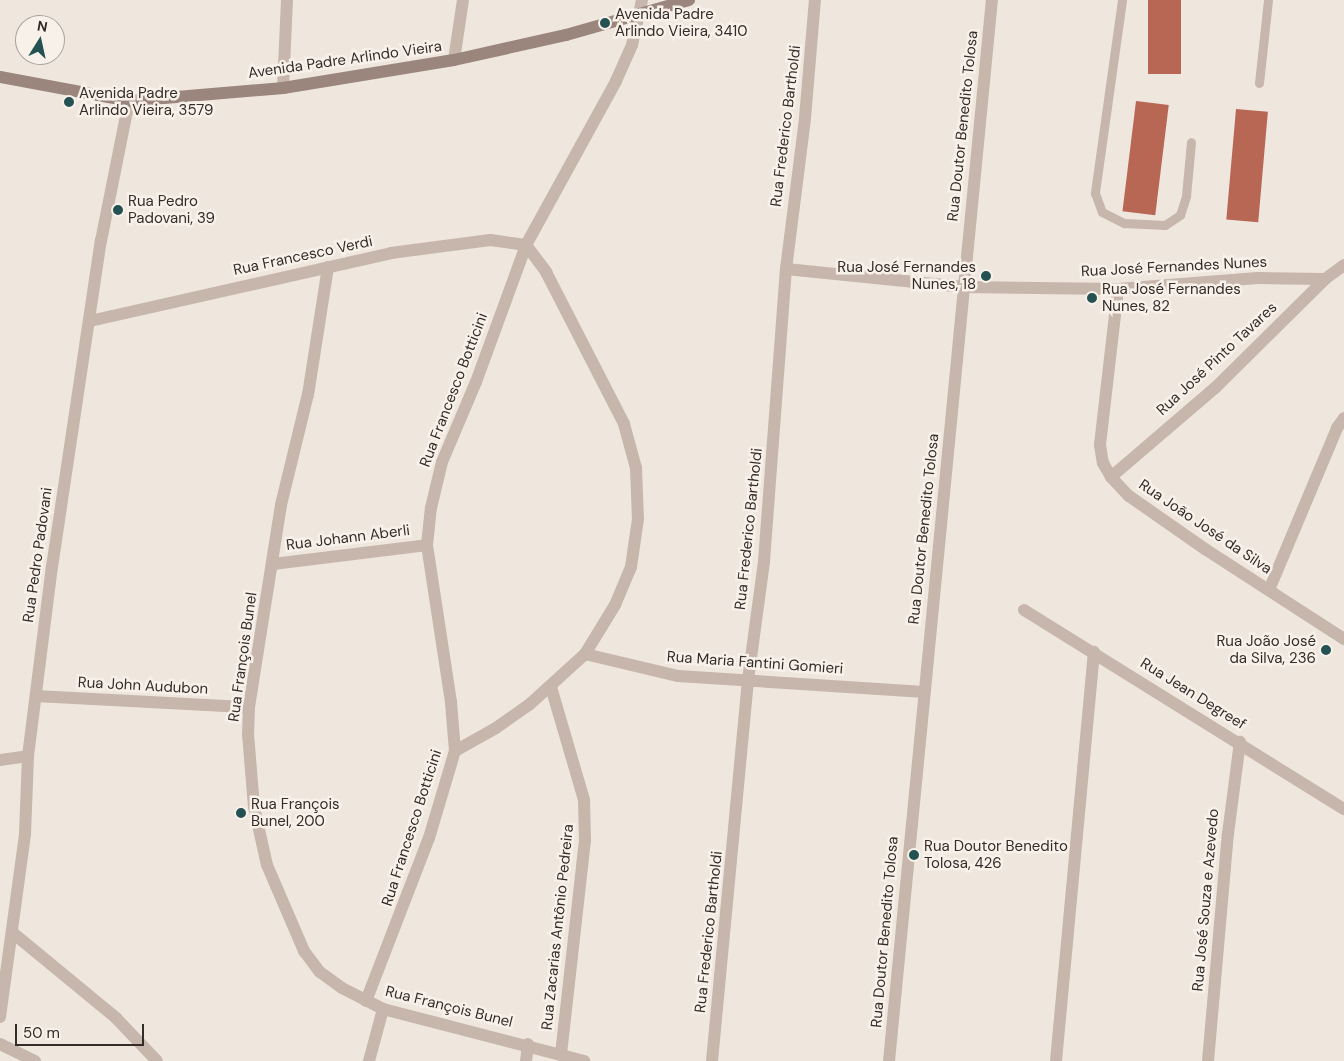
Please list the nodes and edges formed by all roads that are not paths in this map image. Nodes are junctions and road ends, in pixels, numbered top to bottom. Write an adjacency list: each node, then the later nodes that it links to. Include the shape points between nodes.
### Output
1 (287, 0): 13 (street)
2 (463, 0): 10 (street)
3 (642, 0): 9 (street, Rua Francesco Botticini)
4 (689, 0): 9 (main road, Avenida Padre Arlindo Vieira)
5 (815, 0): 19 (street, Rua Frederico Bartholdi, via 805,118)
6 (992, 0): 21 (street, Rua Doutor Benedito Tolosa)
7 (1122, 0): 15 (lane, via 1095,193 1102,212 1132,224 1165,225 1180,216 1186,196)
8 (1268, 0): 12 (lane)
9 (641, 15): 10 (main road, Avenida Padre Arlindo Vieira); 16 (street, Rua Francesco Botticini, via 616,81)
10 (454, 60): 13 (main road, Avenida Padre Arlindo Vieira)
11 (0, 77): 14 (main road, Avenida Padre Arlindo Vieira)
12 (1259, 83)
13 (283, 88): 14 (main road, Avenida Padre Arlindo Vieira)
14 (129, 101): 23 (street, Rua Pedro Padovani, via 101,241)
15 (1191, 142)
16 (526, 245): 18 (street, Rua Francesco Verdi, via 508,241 468,242); 26 (street, Rua Francesco Botticini, via 476,382 442,462 431,508); 32 (street, via 546,272 600,372 624,424 636,468 638,519 631,567 615,605)
17 (1344, 264): 20 (street, Rua José Pinto Tavares)
18 (328, 267): 23 (street, Rua Francesco Verdi); 27 (street, Rua François Bunel, via 308,394 281,505)
19 (786, 269): 21 (street, Rua José Fernandes Nunes); 33 (street, Rua Frederico Bartholdi, via 764,561)
20 (1325, 278): 22 (street, Rua José Fernandes Nunes, via 1258,278); 25 (street, Rua José Pinto Tavares, via 1215,388)
21 (964, 286): 22 (street, Rua José Fernandes Nunes); 35 (street, Rua Doutor Benedito Tolosa)
22 (1118, 288): 25 (street, Rua João José da Silva, via 1100,445 1103,463)
23 (90, 321): 36 (street, Rua Pedro Padovani, via 75,406)
24 (1344, 418): 28 (street)
25 (1111, 477): 28 (street, Rua João José da Silva, via 1129,496)
26 (427, 545): 27 (street, Rua Johann Aberli); 39 (street, Rua Francesco Botticini, via 451,702)
27 (272, 564): 37 (street, Rua François Bunel)
28 (1269, 590): 30 (street, Rua João José da Silva)
29 (1024, 610): 31 (street, Rua Jean Degreef)
30 (1344, 639)
31 (1094, 652): 38 (street, Rua Jean Degreef); 57 (street)
32 (585, 654): 33 (street, Rua Maria Fantini Gomieri, via 678,676); 34 (street)
33 (748, 680): 35 (street, Rua Maria Fantini Gomieri); 55 (street, Rua Frederico Bartholdi)
34 (551, 687): 39 (street, via 496,728); 49 (street, Rua Zacarias Antônio Pedreira, via 584,800 585,840)
35 (924, 692): 56 (street, Rua Doutor Benedito Tolosa)
36 (36, 696): 37 (street, Rua John Audubon); 40 (street, Rua Pedro Padovani)
37 (249, 707): 44 (street, Rua François Bunel, via 248,734 257,831 276,889 312,962 342,988)
38 (1240, 742): 42 (street, Rua Jean Degreef); 58 (street, Rua José Souza e Azevedo, via 1228,834)
39 (455, 751): 44 (street, Rua Francesco Botticini, via 422,855)
40 (28, 756): 41 (street); 43 (street, Rua Pedro Padovani, via 24,834)
41 (0, 760)
42 (1344, 809)
43 (13, 933): 46 (street, Rua Pedro Padovani); 51 (street, via 116,1018)
44 (366, 1001): 45 (street, Rua François Bunel)
45 (383, 1009): 48 (street, Rua François Bunel); 52 (street)
46 (0, 1017)
47 (0, 1044): 50 (street)
48 (528, 1044): 49 (street, Rua François Bunel); 53 (street)
49 (562, 1055): 54 (street, Rua François Bunel)
50 (35, 1061)
51 (157, 1061)
52 (369, 1061)
53 (526, 1061)
54 (584, 1061)
55 (712, 1061)
56 (889, 1061)
57 (1056, 1061)
58 (1208, 1061)

